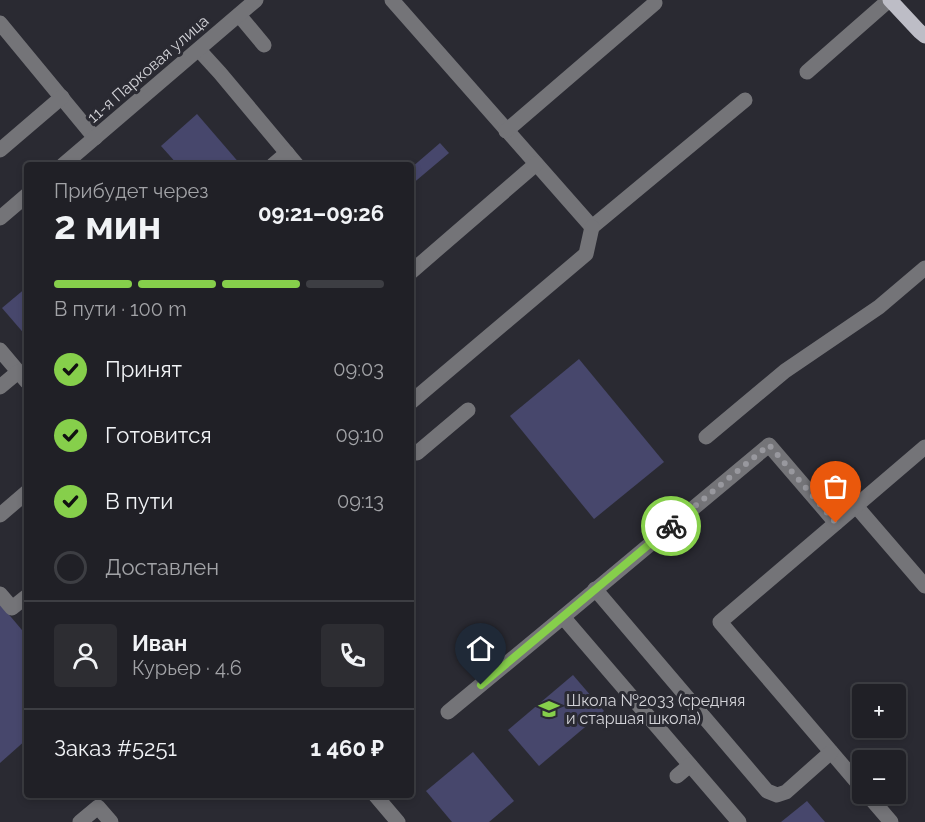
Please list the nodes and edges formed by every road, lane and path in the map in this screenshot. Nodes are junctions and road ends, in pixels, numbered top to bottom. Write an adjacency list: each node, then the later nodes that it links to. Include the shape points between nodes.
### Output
1 (256, 0): 5 (street, 11-я Парковая улица)
2 (392, 0): 13 (street)
3 (890, 0): 7 (main road); 10 (street)
4 (656, 3): 13 (street)
5 (239, 15): 8 (street); 9 (street, 11-я Парковая улица)
6 (0, 23): 11 (street, via 50,76)
7 (923, 35)
8 (264, 45)
9 (199, 50): 14 (street, 11-я Парковая улица); 16 (street)
10 (807, 72)
11 (62, 97): 14 (street); 15 (street)
12 (744, 100): 21 (street)
13 (506, 131): 18 (street)
14 (95, 138): 17 (street, 11-я Парковая улица)
15 (0, 150)
16 (292, 159)
17 (67, 162)
18 (536, 164): 21 (street); 23 (street)
19 (24, 198): 20 (street)
20 (0, 218)
21 (592, 227): 27 (street, via 586,254)
22 (925, 268): 29 (street, via 879,307 785,371)
23 (414, 269)
24 (0, 350): 25 (street)
25 (23, 377): 26 (street)
26 (0, 387)
27 (414, 399)
28 (468, 410): 31 (street)
29 (706, 437)
30 (925, 447): 33 (street)
31 (414, 452)
32 (24, 495): 34 (street)
33 (856, 506): 35 (street); 36 (street)
34 (0, 515)
35 (836, 523): 37 (street, via 769,445); 42 (street, via 720,622)
36 (925, 586)
37 (595, 589): 40 (street); 42 (street, via 767,791 777,795 786,792)
38 (0, 594): 39 (street, via 12,608)
39 (24, 598)
40 (563, 616): 41 (street); 43 (street)
41 (448, 712)
42 (831, 752): 45 (street)
43 (690, 765): 44 (street); 51 (street)
44 (677, 776)
45 (852, 776)
46 (378, 798): 50 (street)
47 (876, 804): 52 (street)
48 (80, 822): 49 (street, via 98,807)
49 (111, 822)
50 (398, 822)
51 (739, 822)
52 (891, 822)

